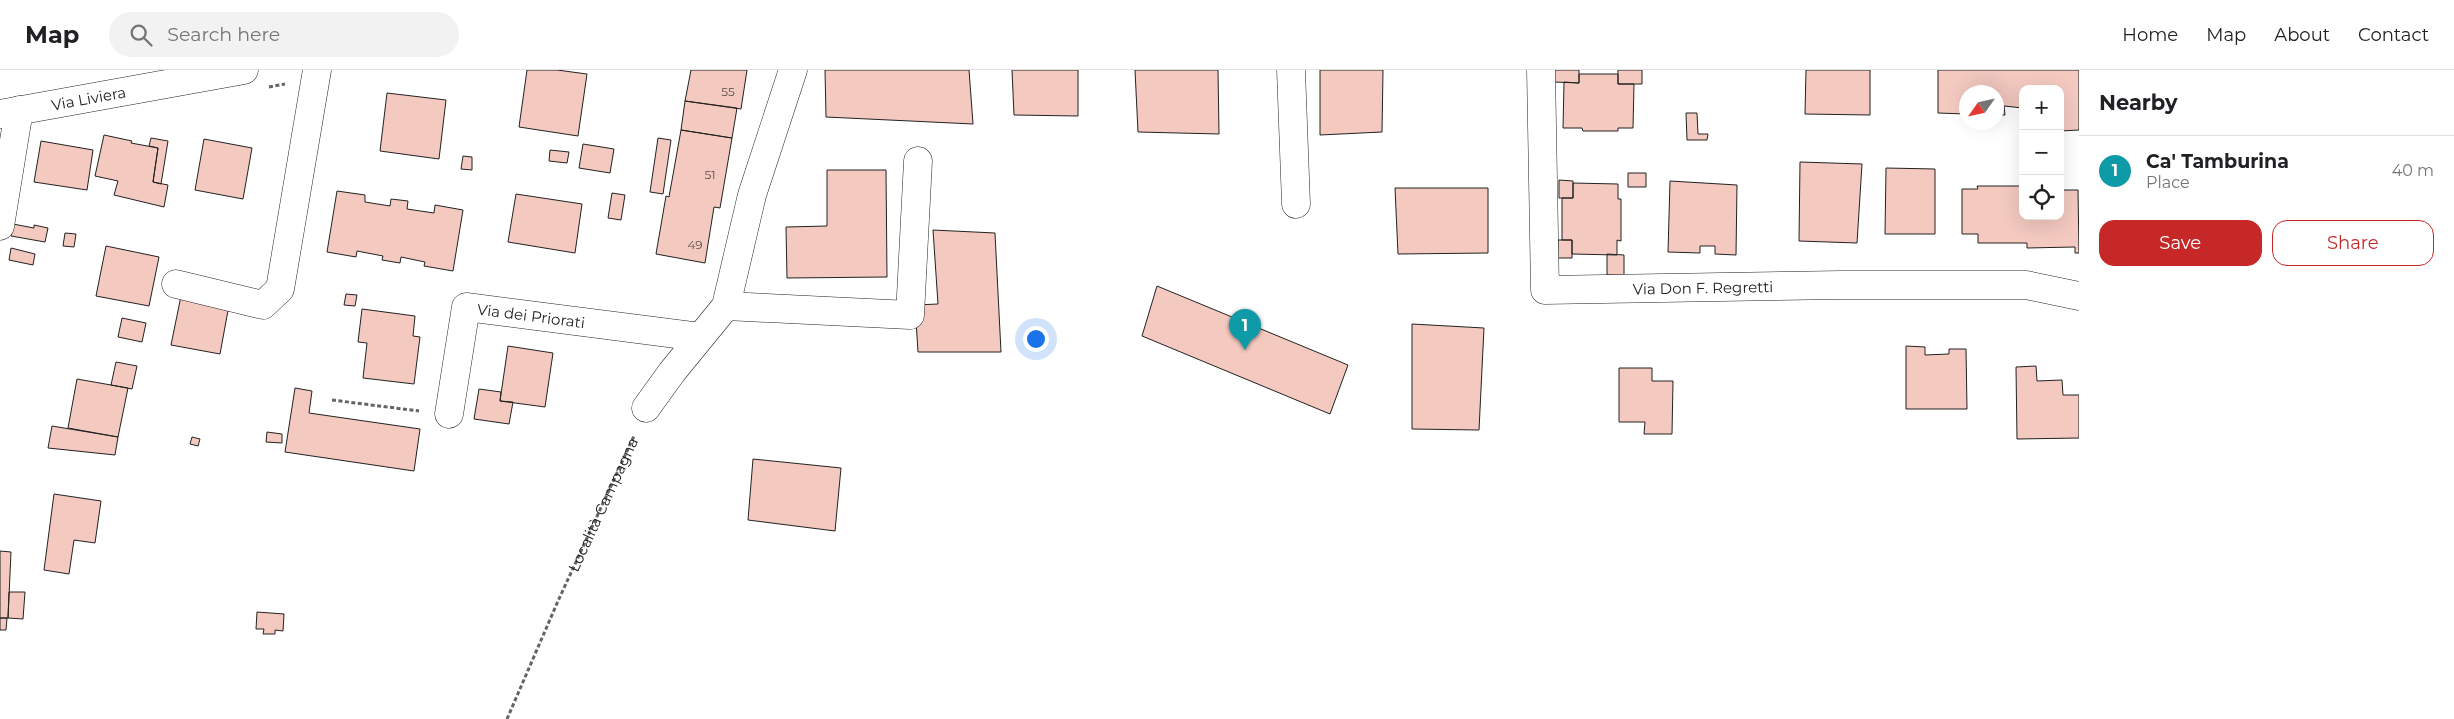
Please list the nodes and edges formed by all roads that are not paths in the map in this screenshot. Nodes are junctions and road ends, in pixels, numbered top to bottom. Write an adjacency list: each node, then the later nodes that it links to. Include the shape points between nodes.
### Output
1 (244, 70): 6 (street, Via Liviera)
2 (317, 70): 11 (street, via 280,289 263,304)
3 (793, 70): 13 (street, via 752,195)
4 (1291, 70): 9 (street)
5 (1541, 70): 12 (street, Via Don F. Regretti, via 1544,290 2026,285)
6 (158, 78): 7 (street, Via Liviera)
7 (10, 112): 10 (street, Via Liviera)
8 (918, 161): 13 (street, via 910,315)
9 (1296, 204)
10 (0, 226)
11 (176, 284)
12 (2079, 296)
13 (726, 306): 14 (street)
14 (700, 337): 15 (street); 16 (street, Via dei Priorati, via 466,307)
15 (646, 408)
16 (449, 414)

